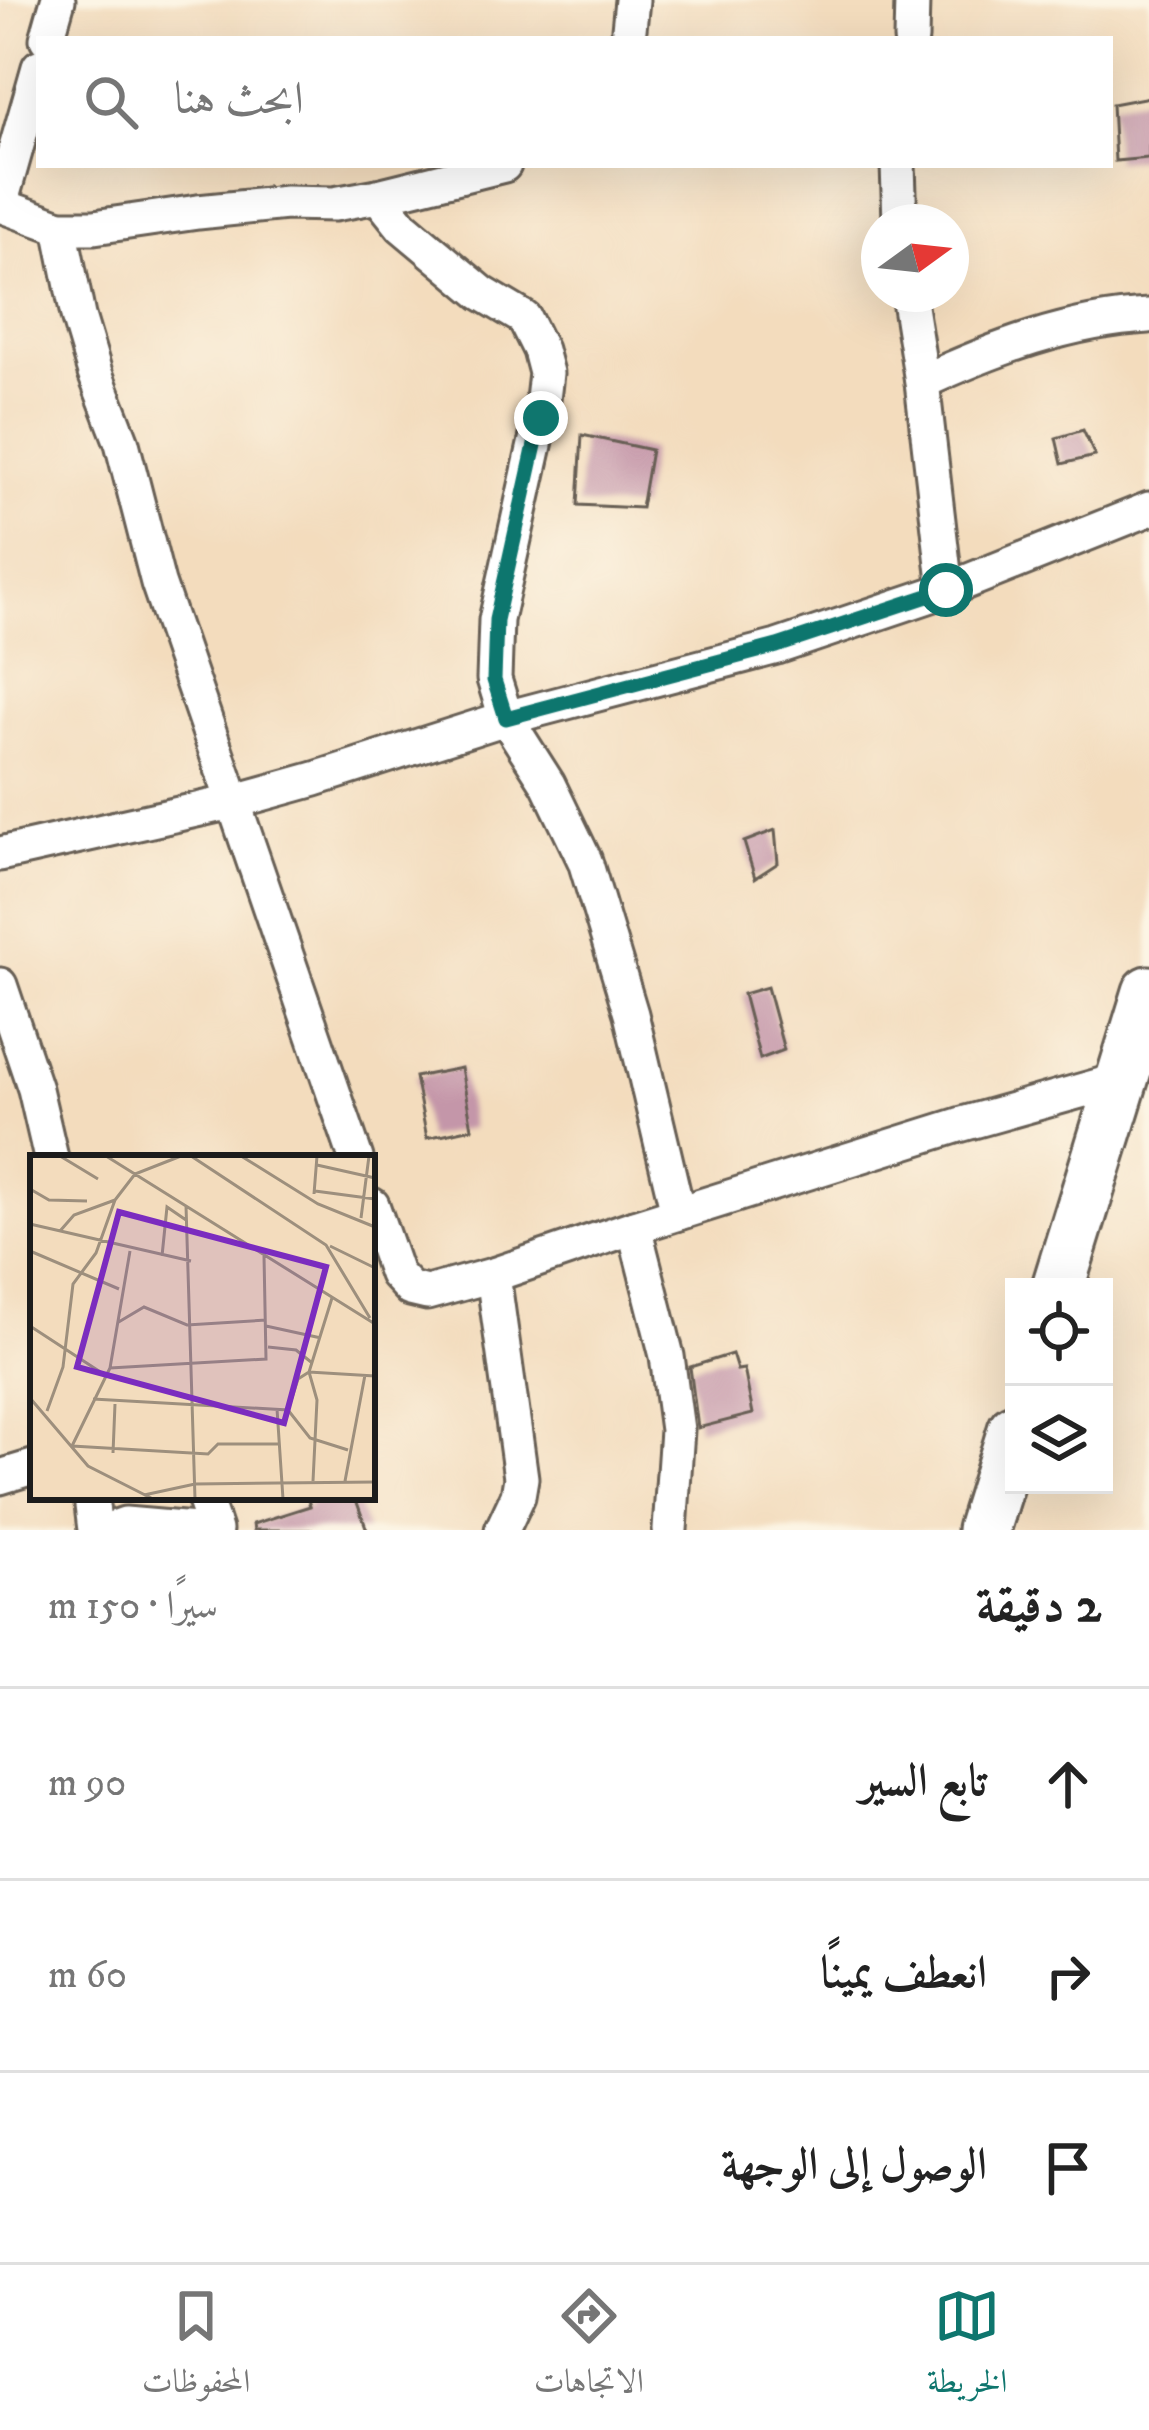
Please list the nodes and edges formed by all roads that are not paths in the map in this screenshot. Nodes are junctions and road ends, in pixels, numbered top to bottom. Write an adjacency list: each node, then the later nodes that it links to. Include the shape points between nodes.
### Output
1 (58, 0): 4 (street)
2 (632, 0): 5 (street)
3 (912, 0): 6 (street)
4 (48, 36)
5 (628, 36)
6 (911, 36)
7 (36, 78): 12 (street, via 0,205)
8 (492, 168): 10 (street)
9 (898, 168): 11 (street)
10 (378, 196): 12 (street); 18 (street, via 433,252 524,318 546,373 496,620 494,680)
11 (899, 204)
12 (60, 227): 19 (street, via 95,373)
13 (911, 312): 15 (street)
14 (1149, 316): 15 (street, via 1034,338)
15 (922, 382): 17 (street)
16 (1149, 509): 17 (street)
17 (946, 590): 18 (street, via 777,646)
18 (506, 718): 19 (street); 26 (street, via 584,861)
19 (232, 802): 20 (street); 25 (street)
20 (0, 854)
21 (0, 985): 24 (street)
22 (1149, 992): 23 (highway)
23 (1123, 1078): 26 (street); 30 (highway)
24 (50, 1155)
25 (355, 1155)
26 (678, 1213): 28 (street)
27 (375, 1214): 29 (street, via 396,1274 410,1289 427,1293)
28 (634, 1227): 29 (street); 41 (street, via 677,1430)
29 (493, 1275): 40 (street, via 521,1478)
30 (1061, 1278)
31 (1005, 1459): 42 (highway)
32 (30, 1468): 33 (street)
33 (0, 1477)
34 (91, 1500): 36 (street)
35 (205, 1500): 39 (street)
36 (95, 1530)
37 (108, 1530): 38 (street, via 125,1523)
38 (195, 1530)
39 (215, 1530)
40 (502, 1530)
41 (670, 1530)
42 (983, 1530)

